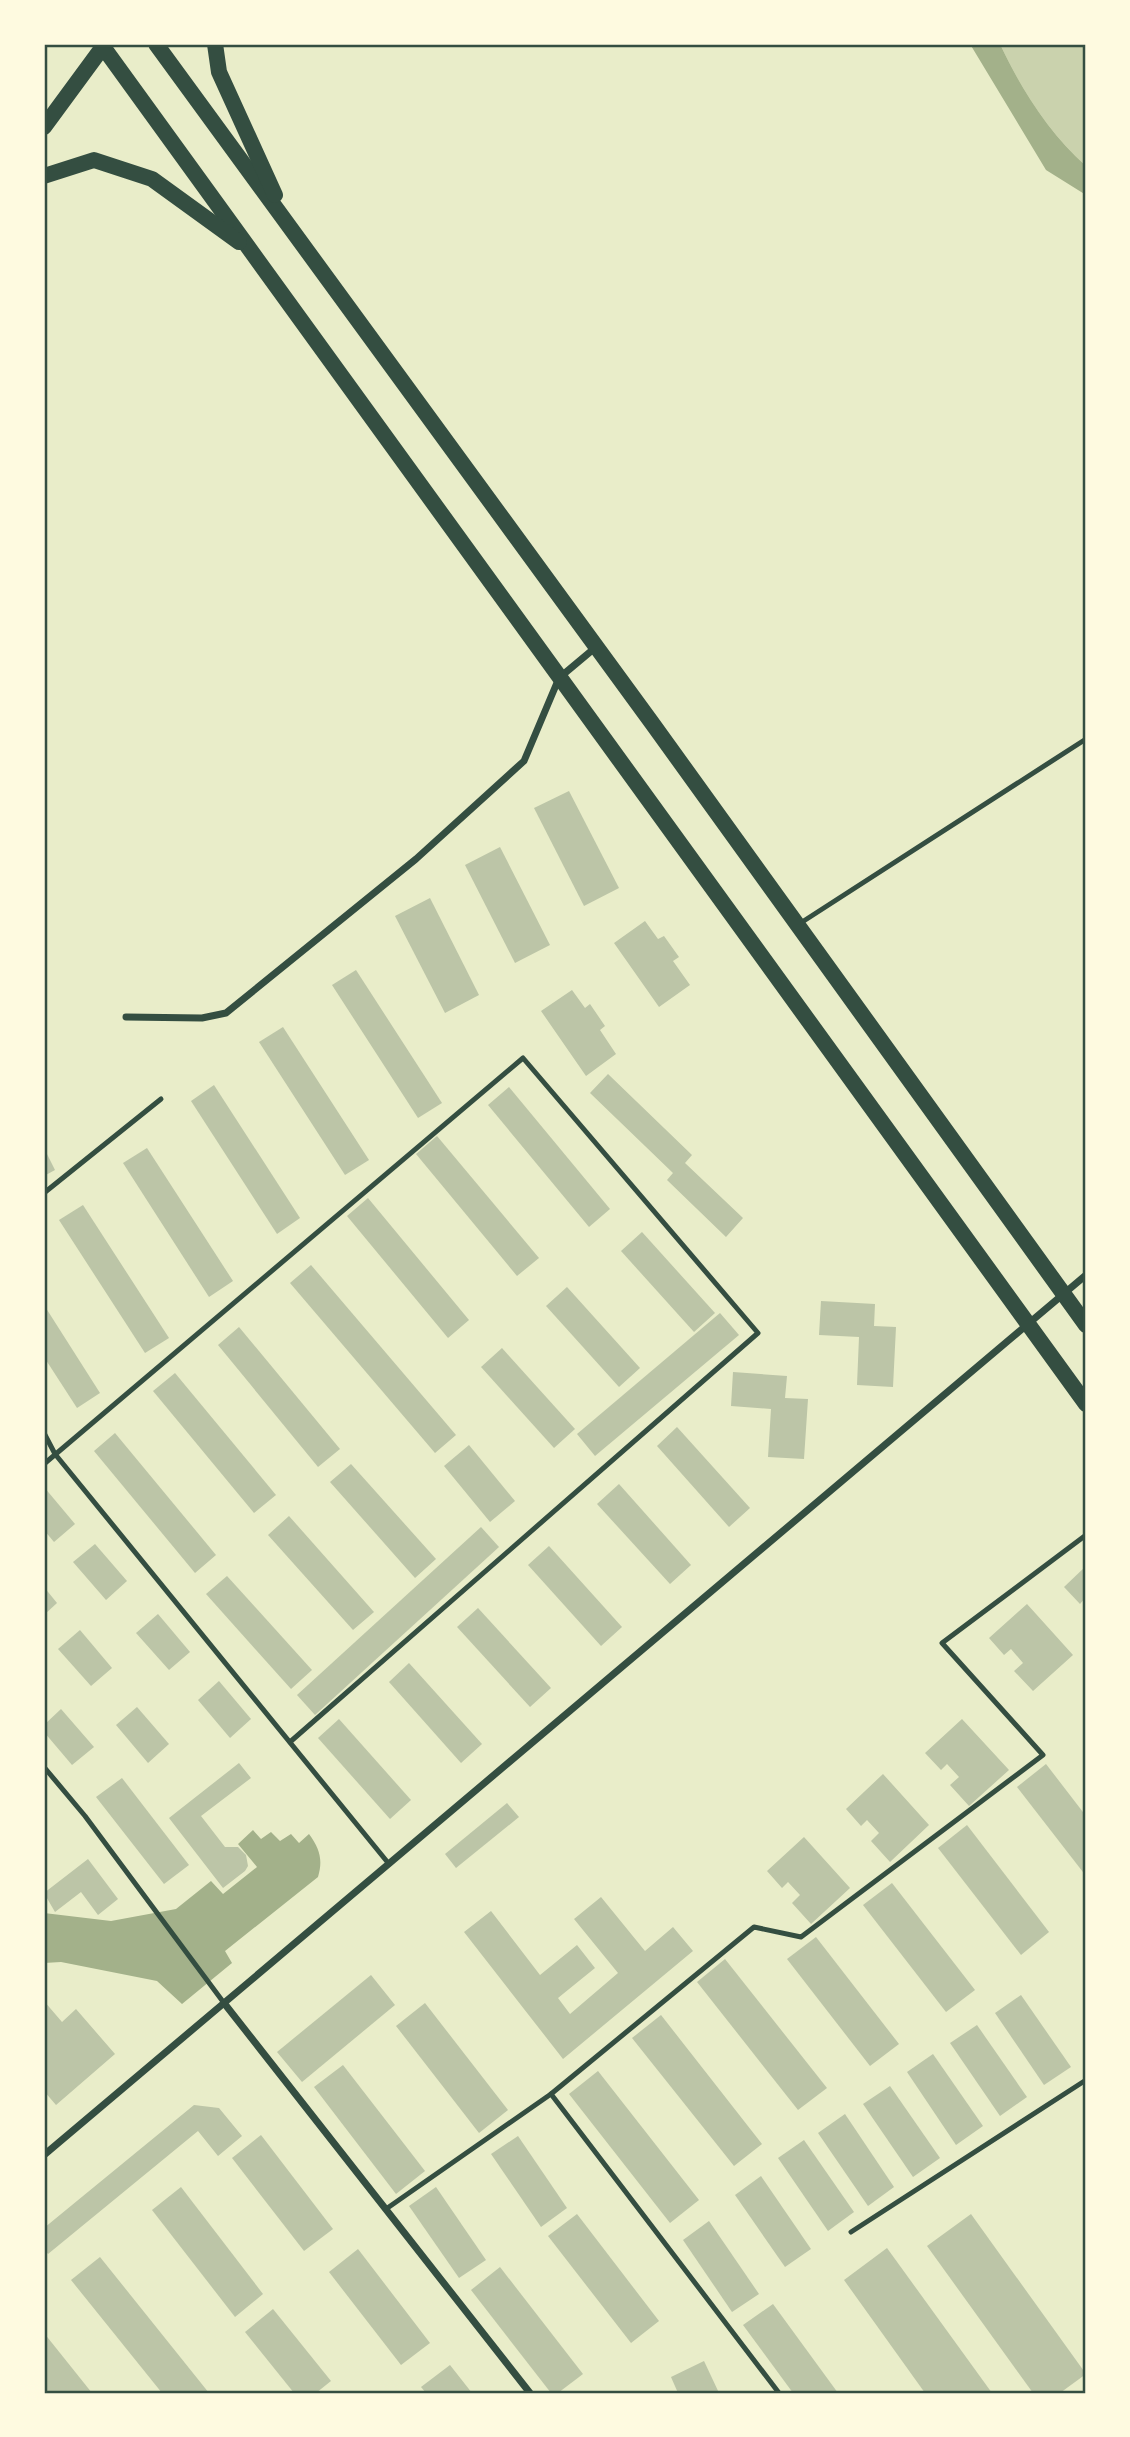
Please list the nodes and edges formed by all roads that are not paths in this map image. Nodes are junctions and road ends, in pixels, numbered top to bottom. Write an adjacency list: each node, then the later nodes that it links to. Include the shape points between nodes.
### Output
1 (156, 44): 6 (main road)
2 (215, 44): 6 (main road, via 219,72)
3 (103, 45): 4 (main road); 7 (main road)
4 (44, 127)
5 (44, 176): 7 (main road, via 94,160 152,179)
6 (289, 226): 8 (main road)
7 (252, 252): 9 (main road)
8 (596, 647): 9 (street); 11 (main road)
9 (559, 678): 12 (street, via 524,761 416,859 226,1013 202,1018); 17 (main road)
10 (1086, 739): 11 (lane)
11 (797, 925): 16 (main road)
12 (126, 1017)
13 (161, 1099): 14 (lane)
14 (44, 1193)
15 (1086, 1275): 16 (street)
16 (1064, 1294): 17 (street); 18 (main road)
17 (1028, 1323): 19 (main road); 26 (street)
18 (1086, 1325)
19 (1086, 1404)
20 (44, 1433): 21 (lane)
21 (55, 1454): 22 (lane); 24 (lane); 24 (lane, via 523,1058 758,1333)
22 (44, 1464)
23 (1086, 1535): 29 (lane, via 942,1643 1043,1755 801,1937 754,1927)
24 (290, 1742): 26 (lane)
25 (44, 1767): 27 (lane)
26 (389, 1864): 27 (street)
27 (224, 2003): 30 (street); 31 (street)
28 (1086, 2080): 32 (lane)
29 (551, 2094): 31 (lane); 34 (lane)
30 (44, 2155)
31 (386, 2210): 33 (street)
32 (851, 2232)
33 (530, 2393)
34 (779, 2393)

